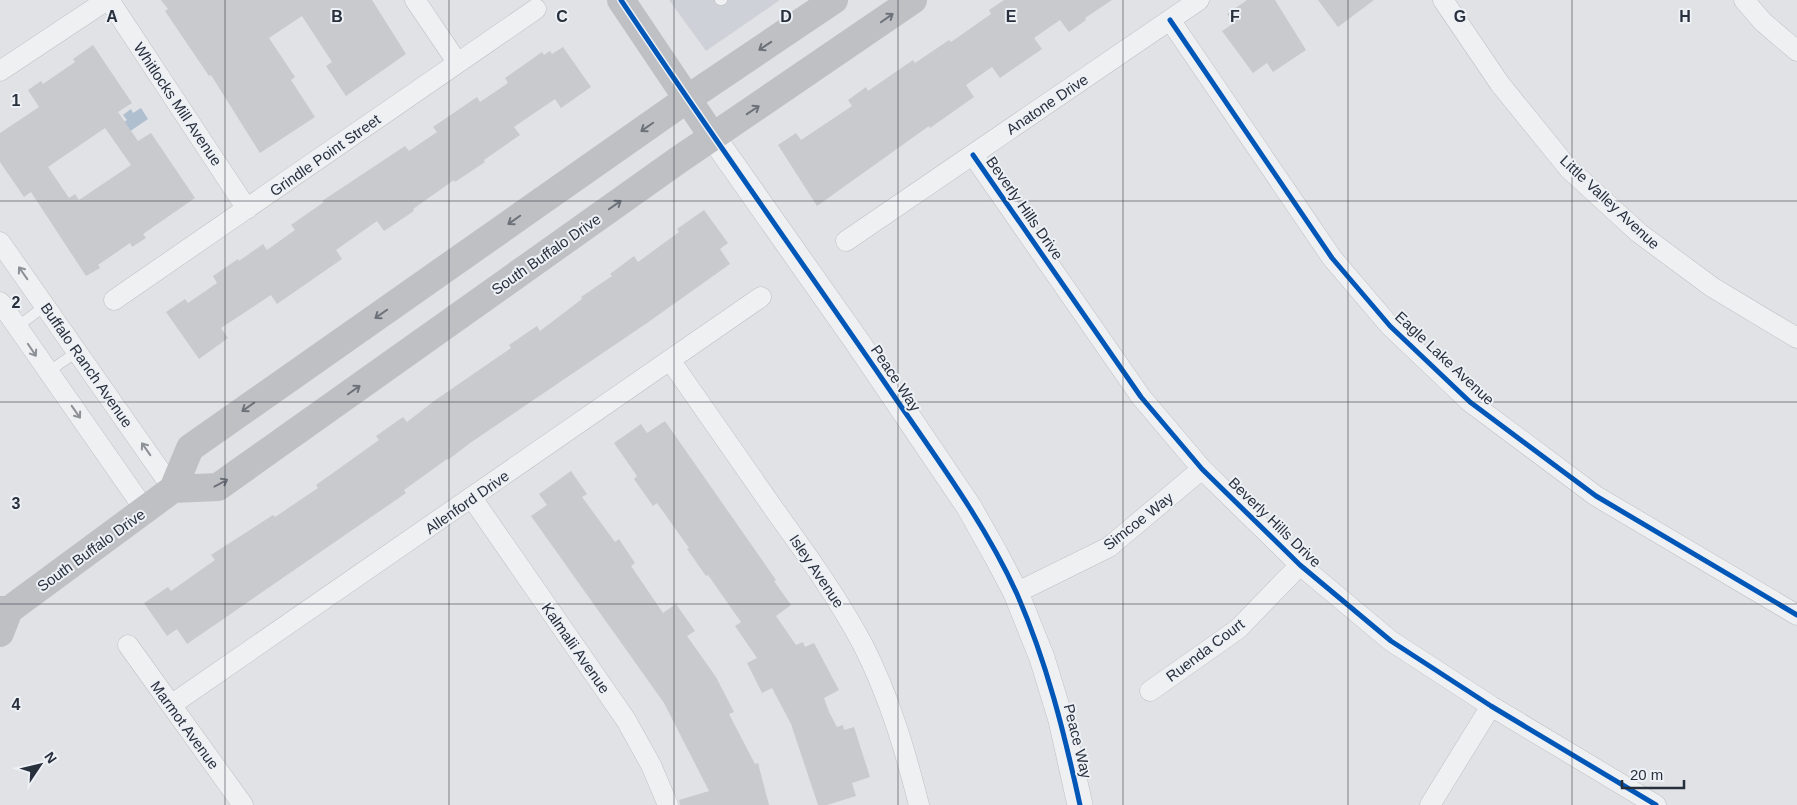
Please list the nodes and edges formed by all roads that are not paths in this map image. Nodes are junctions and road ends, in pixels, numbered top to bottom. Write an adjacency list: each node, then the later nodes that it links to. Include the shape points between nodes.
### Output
1 (108, 0): 13 (street); 17 (street, Whitlocks Mill Avenue)
2 (415, 0): 12 (street)
3 (620, 0): 14 (main road, Peace Way)
4 (913, 0): 15 (main road, South Buffalo Drive, one-way to 4)
5 (1199, 0): 10 (street, Anatone Drive)
6 (1443, 0): 25 (street, Little Valley Avenue, via 1500,84 1569,169 1660,249 1712,287)
7 (1744, 0): 11 (street, via 1763,22)
8 (825, 3): 14 (main road, one-way to 14)
9 (536, 9): 12 (street, Grindle Point Street)
10 (1170, 20): 16 (street, Anatone Drive); 35 (street, Eagle Lake Avenue, via 1332,258 1390,326 1463,396 1596,496)
11 (1797, 51)
12 (457, 62): 17 (street, Grindle Point Street)
13 (0, 70)
14 (687, 98): 15 (main road, Peace Way); 30 (main road, one-way to 30, via 190,448)
15 (713, 137): 30 (main road, South Buffalo Drive, one-way to 15, via 218,487); 34 (street, Peace Way, via 969,507)
16 (973, 155): 18 (street, Anatone Drive); 29 (street, Beverly Hills Drive, via 1141,397)
17 (247, 209): 21 (street, Grindle Point Street)
18 (846, 241)
19 (0, 242): 23 (street, Buffalo Ranch Avenue, one-way to 19)
20 (761, 298): 27 (street, Allenford Drive)
21 (114, 300)
22 (0, 302): 24 (street)
23 (46, 305): 24 (lane); 26 (street, Buffalo Ranch Avenue)
24 (17, 327): 28 (street, one-way to 28)
25 (1797, 338)
26 (78, 352): 28 (lane); 30 (street, Buffalo Ranch Avenue, one-way to 26)
27 (670, 360): 31 (street, Allenford Drive); 43 (street, Isley Avenue, via 820,573 848,618 891,711)
28 (48, 372): 32 (street, one-way to 32)
29 (1202, 470): 33 (street, Beverly Hills Drive); 34 (street, Simcoe Way, via 1109,547)
30 (173, 489): 32 (main road, South Buffalo Drive)
31 (472, 498): 39 (street, Allenford Drive); 42 (street, Kalmalii Avenue, via 626,720)
32 (145, 510): 36 (main road, South Buffalo Drive)
33 (1300, 565): 38 (street, Ruenda Court, via 1238,629); 40 (street, Beverly Hills Drive, via 1391,641)
34 (1016, 593): 44 (street, Peace Way, via 1059,712)
35 (1797, 615)
36 (3, 618)
37 (128, 645): 39 (street, Marmot Avenue)
38 (1150, 691)
39 (171, 705): 41 (street, Marmot Avenue)
40 (1491, 706): 45 (street); 46 (street, Beverly Hills Drive)
41 (243, 805)
42 (668, 805)
43 (919, 805)
44 (1080, 805)
45 (1430, 805)
46 (1656, 805)

